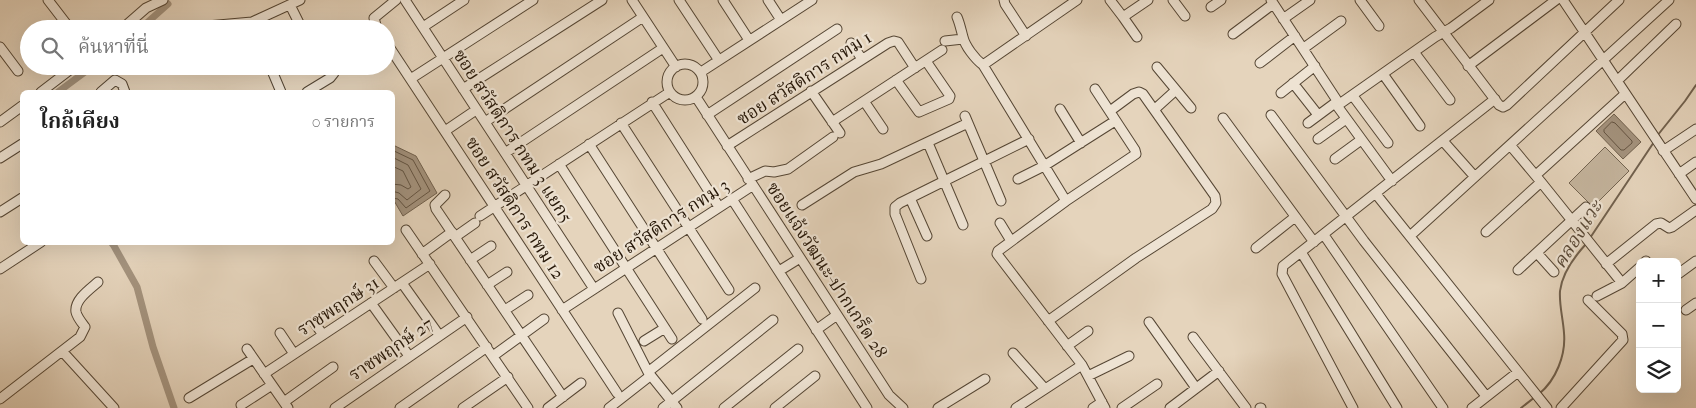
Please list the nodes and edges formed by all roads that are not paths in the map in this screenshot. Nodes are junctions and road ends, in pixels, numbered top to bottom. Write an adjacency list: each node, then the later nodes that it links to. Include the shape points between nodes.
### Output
1 (48, 0): 36 (street)
2 (163, 0): 37 (street, via 146,8)
3 (300, 0): 29 (street)
4 (396, 0): 40 (street)
5 (405, 0): 45 (street, ซอย สวัสดิการ กทม 3 แยก5)
6 (464, 0): 45 (street)
7 (533, 0): 61 (street)
8 (602, 0): 83 (street)
9 (632, 0): 32 (street)
10 (679, 0): 62 (street)
11 (724, 0): 54 (street)
12 (768, 0): 41 (street)
13 (812, 0): 41 (street)
14 (1004, 0): 50 (street)
15 (1077, 0): 50 (street)
16 (1110, 0): 34 (street)
17 (1148, 0): 34 (street)
18 (1174, 0): 31 (street)
19 (1221, 0): 30 (street)
20 (1310, 0): 35 (street)
21 (1360, 0): 44 (street)
22 (1489, 0): 47 (street)
23 (1556, 0): 70 (street)
24 (1563, 0): 48 (street)
25 (1618, 0): 48 (street)
26 (1669, 0): 64 (street)
27 (1422, 1): 47 (street)
28 (1272, 2): 35 (street); 49 (street)
29 (290, 5): 38 (street); 39 (street)
30 (1211, 7)
31 (1185, 16)
32 (643, 17): 57 (street); 114 (street)
33 (957, 17): 53 (street)
34 (1123, 17): 52 (street)
35 (1283, 18): 51 (street)
36 (63, 20)
37 (132, 20)
38 (262, 20)
39 (298, 20)
40 (375, 20)
41 (781, 20): 54 (street)
42 (1341, 21): 58 (street)
43 (1676, 24): 81 (street)
44 (1379, 26)
45 (423, 27): 61 (street, ซอย สวัสดิการ กทม 3 แยก5)
46 (837, 29): 108 (street)
47 (1442, 32): 59 (street); 70 (street)
48 (1584, 32): 64 (street); 98 (street, via 1507,104 1503,106)
49 (1233, 34)
50 (1026, 36): 67 (street)
51 (1295, 36): 58 (street); 66 (street)
52 (1137, 37)
53 (963, 39): 65 (street, via 944,46); 67 (street)
54 (749, 40): 62 (street)
55 (851, 43): 63 (street)
56 (0, 47): 73 (street)
57 (663, 48): 68 (street); 134 (street)
58 (1304, 48): 69 (street)
59 (1414, 52): 75 (street); 97 (street)
60 (395, 54): 79 (street, ซอย สวัสดิการ กทม 12)
61 (443, 58): 79 (street); 83 (street, ซอย สวัสดิการ กทม 3 แยก5)
62 (718, 59): 74 (street)
63 (862, 59): 72 (street, ซอย สวัสดิการ กทม 1, via 894,41 898,42); 91 (street, ซอย สวัสดิการ กทม 1)
64 (1603, 60): 81 (street); 131 (street)
65 (926, 61): 72 (street); 80 (street, via 949,99 919,112)
66 (1260, 63)
67 (983, 65): 122 (street)
68 (676, 66): 74 (street, via 689,64); 92 (street, via 668,78)
69 (1315, 66): 82 (street); 95 (street, via 1338,102)
70 (1468, 66): 98 (street)
71 (1157, 67): 90 (street)
72 (915, 68): 80 (street)
73 (18, 70)
74 (700, 72): 96 (street, via 703,85)
75 (1383, 74): 95 (street); 118 (street)
76 (63, 75): 85 (street)
77 (274, 75): 88 (street)
78 (332, 75): 89 (street)
79 (412, 78): 121 (street, ซอย สวัสดิการ กทม 12)
80 (896, 80): 99 (street)
81 (1617, 81): 94 (street)
82 (1293, 83): 93 (street); 106 (street)
83 (463, 89): 105 (street, ซอย สวัสดิการ กทม 3 แยก5)
84 (1096, 89): 107 (street)
85 (44, 90)
86 (103, 90): 87 (street, via 115,80)
87 (124, 90)
88 (280, 90)
89 (310, 90)
90 (1176, 90): 102 (street); 104 (street)
91 (811, 91): 115 (street); 132 (street, ซอย สวัสดิการ กทม 1)
92 (670, 92): 96 (street, via 682,100); 100 (street)
93 (1281, 93)
94 (1624, 94): 133 (street); 143 (street)
95 (1353, 96): 128 (street)
96 (696, 97): 108 (street, ซอยแจ้งวัฒนะ-ปากเกร็ด 28)
97 (1450, 100)
98 (1495, 100): 125 (street)
99 (864, 101): 115 (street); 119 (street)
100 (652, 102): 116 (street); 159 (street)
101 (20, 107): 113 (street)
102 (1191, 108)
103 (1060, 109): 127 (street)
104 (1155, 109): 107 (street, via 1139,92); 220 (street, via 1215,196 1216,203 1212,209)
105 (476, 110): 114 (street, ซอย สวัสดิการ กทม 3 แยก5); 121 (street)
106 (1315, 111)
107 (1110, 112): 112 (street)
108 (707, 115): 132 (street, ซอยแจ้งวัฒนะ-ปากเกร็ด 28)
109 (1271, 115): 164 (street)
110 (1223, 118): 163 (street)
111 (1346, 119): 117 (street, via 1335,103); 123 (street); 124 (street)
112 (1116, 120): 127 (street); 156 (street, via 1136,154)
113 (0, 122)
114 (485, 122): 134 (street, ซอย สวัสดิการ กทม 3 แยก5)
115 (832, 122): 147 (street, ซอย สวัสดิการ กทม 3, via 836,135 788,169 764,171)
116 (621, 123): 129 (street); 168 (street)
117 (1308, 123)
118 (1420, 126)
119 (883, 129)
120 (1696, 129): 133 (street)
121 (446, 131): 157 (street, ซอย สวัสดิการ กทม 12)
122 (1029, 139): 137 (street); 140 (street)
123 (1318, 139)
124 (1362, 140): 136 (street); 146 (street)
125 (1443, 141): 142 (street); 146 (street)
126 (928, 143): 137 (street, via 966,120); 145 (street); 158 (street, via 877,166 854,172)
127 (1080, 143): 140 (street)
128 (1388, 143)
129 (589, 144): 139 (street); 179 (street)
130 (20, 145): 135 (street)
131 (1510, 145): 142 (street); 143 (street)
132 (727, 146): 147 (street, ซอยแจ้งวัฒนะ-ปากเกร็ด 28)
133 (1663, 152): 141 (street)
134 (505, 153): 148 (street, ซอย สวัสดิการ กทม 3 แยก5)
135 (0, 158)
136 (1335, 159)
137 (983, 162): 145 (street); 155 (street)
138 (1696, 162): 141 (street)
139 (559, 164): 148 (street); 190 (street)
140 (1044, 166): 144 (street); 156 (street)
141 (1678, 174): 154 (street)
142 (1474, 178): 174 (street)
143 (1539, 178): 165 (street); 170 (street)
144 (1018, 179)
145 (944, 181): 151 (street); 167 (street)
146 (1392, 181): 149 (street)
147 (751, 183): 153 (street, ซอย สวัสดิการ กทม 3); 184 (street, ซอยแจ้งวัฒนะ-ปากเกร็ด 28)
148 (526, 186): 157 (street); 204 (street, ซอย สวัสดิการ กทม 3 แยก5)
149 (1376, 194): 164 (street); 174 (street)
150 (445, 195): 171 (street, via 434,206)
151 (910, 198): 173 (street); 198 (street, via 894,211)
152 (20, 199): 162 (street)
153 (732, 199): 159 (street, ซอย สวัสดิการ กทม 3); 195 (street)
154 (1696, 199)
155 (1001, 201)
156 (1066, 201): 175 (street)
157 (495, 206): 171 (street); 212 (street, ซอย สวัสดิการ กทม 12)
158 (802, 206)
159 (719, 207): 168 (street, ซอย สวัสดิการ กทม 3)
160 (1586, 207): 165 (street)
161 (1696, 210): 189 (street, via 1668,228 1660,222 1656,224)
162 (0, 212)
163 (1295, 217): 176 (street); 180 (street)
164 (1347, 217): 172 (street); 260 (street)
165 (1571, 221): 182 (street); 189 (street)
166 (1000, 224): 175 (street)
167 (964, 225)
168 (688, 228): 179 (street, ซอย สวัสดิการ กทม 3); 205 (street)
169 (406, 230): 183 (street)
170 (1486, 232)
171 (453, 235): 183 (street); 186 (street)
172 (1324, 235): 176 (street); 288 (street)
173 (927, 236)
174 (1410, 236): 247 (street)
175 (1011, 241): 220 (street, via 998,251 998,258)
176 (1314, 242): 181 (street)
177 (36, 245): 191 (street)
178 (491, 246): 186 (street)
179 (657, 248): 190 (street, ซอย สวัสดิการ กทม 3); 218 (street)
180 (1256, 248)
181 (1301, 252): 286 (street, via 1283,266 1282,274); 287 (street)
182 (1537, 252): 192 (street); 196 (street)
183 (422, 254): 188 (street)
184 (800, 258): 195 (street); 215 (street, ซอยแจ้งวัฒนะ-ปากเกร็ด 28)
185 (374, 260): 202 (street)
186 (470, 260): 201 (street)
187 (1696, 261): 197 (street)
188 (430, 264): 202 (street, ราชพฤกษ์ 31); 216 (street)
189 (1606, 264): 200 (street)
190 (625, 268): 204 (street, ซอย สวัสดิการ กทม 3); 223 (street)
191 (0, 269)
192 (1518, 270)
193 (1636, 270): 200 (street)
194 (508, 272): 201 (street)
195 (779, 272): 224 (street)
196 (1554, 272)
197 (1681, 272)
198 (921, 279)
199 (98, 282): 237 (street, via 77,304 76,312 84,331)
200 (1622, 283): 207 (street)
201 (488, 285): 211 (street)
202 (398, 286): 209 (street, ราชพฤกษ์ 31); 228 (street)
203 (755, 288): 249 (street)
204 (594, 289): 212 (street, ซอย สวัสดิการ กทม 3)
205 (729, 290)
206 (528, 295): 211 (street)
207 (1597, 296)
208 (1588, 300): 291 (street, via 1622,334 1623,340)
209 (371, 303): 227 (street, ราชพฤกษ์ 31); 240 (street)
210 (1696, 303): 213 (street)
211 (505, 310): 229 (street)
212 (562, 310): 259 (street, ซอย สวัสดิการ กทม 12)
213 (1686, 310)
214 (618, 313): 249 (street)
215 (837, 315): 224 (street); 279 (street, ซอยแจ้งวัฒนะ-ปากเกร็ด 28, via 889,395)
216 (467, 318): 228 (street, ราชพฤกษ์ 27); 234 (street)
217 (544, 319): 229 (street)
218 (702, 319)
219 (773, 320): 266 (street)
220 (1048, 321): 233 (street)
221 (314, 322): 227 (street)
222 (1149, 322): 257 (street)
223 (665, 328): 231 (street); 232 (street)
224 (816, 330): 278 (street)
225 (1088, 331): 233 (street)
226 (280, 333): 239 (street)
227 (323, 335): 239 (street, ราชพฤกษ์ 31)
228 (439, 335): 240 (street, ราชพฤกษ์ 27)
229 (522, 335): 241 (street); 261 (street)
230 (1193, 337): 246 (street)
231 (672, 339)
232 (644, 341)
233 (1067, 346): 244 (street)
234 (487, 347): 241 (street); 271 (street)
235 (247, 349): 243 (street)
236 (798, 350): 276 (street)
237 (62, 351): 263 (street); 269 (street)
238 (1013, 353): 258 (street)
239 (294, 354): 248 (street, ราชพฤกษ์ 31)
240 (410, 356): 270 (street, ราชพฤกษ์ 27)
241 (493, 356): 252 (street)
242 (1129, 356): 251 (street)
243 (253, 359): 248 (street); 262 (street)
244 (1082, 365): 251 (street); 258 (street)
245 (332, 367): 265 (street)
246 (1218, 371): 257 (street); 285 (street)
247 (1518, 372): 260 (street); 290 (street)
248 (264, 374): 256 (street)
249 (649, 374): 266 (street); 274 (street)
250 (815, 376): 277 (street)
251 (1088, 376): 267 (street)
252 (508, 377): 268 (street); 272 (street)
253 (986, 379): 280 (street)
254 (581, 384): 261 (street)
255 (1157, 384): 283 (street)
256 (272, 385): 264 (street); 265 (street)
257 (1196, 388): 284 (street)
258 (1045, 389): 281 (street)
259 (617, 393)
260 (1486, 396): 289 (street)
261 (563, 397): 273 (street)
262 (189, 398)
263 (0, 400)
264 (242, 405)
265 (286, 405)
266 (674, 405): 275 (street)
267 (1104, 405): 282 (street)
268 (527, 407)
269 (114, 408)
270 (335, 408)
271 (400, 408)
272 (463, 408)
273 (548, 408)
274 (609, 408)
275 (663, 408)
276 (724, 408)
277 (775, 408)
278 (867, 408)
279 (903, 408)
280 (938, 408)
281 (1016, 408)
282 (1093, 408)
283 (1122, 408)
284 (1170, 408)
285 (1246, 408)
286 (1353, 408)
287 (1397, 408)
288 (1443, 408)
289 (1472, 408)
290 (1547, 408)
291 (1561, 408)

